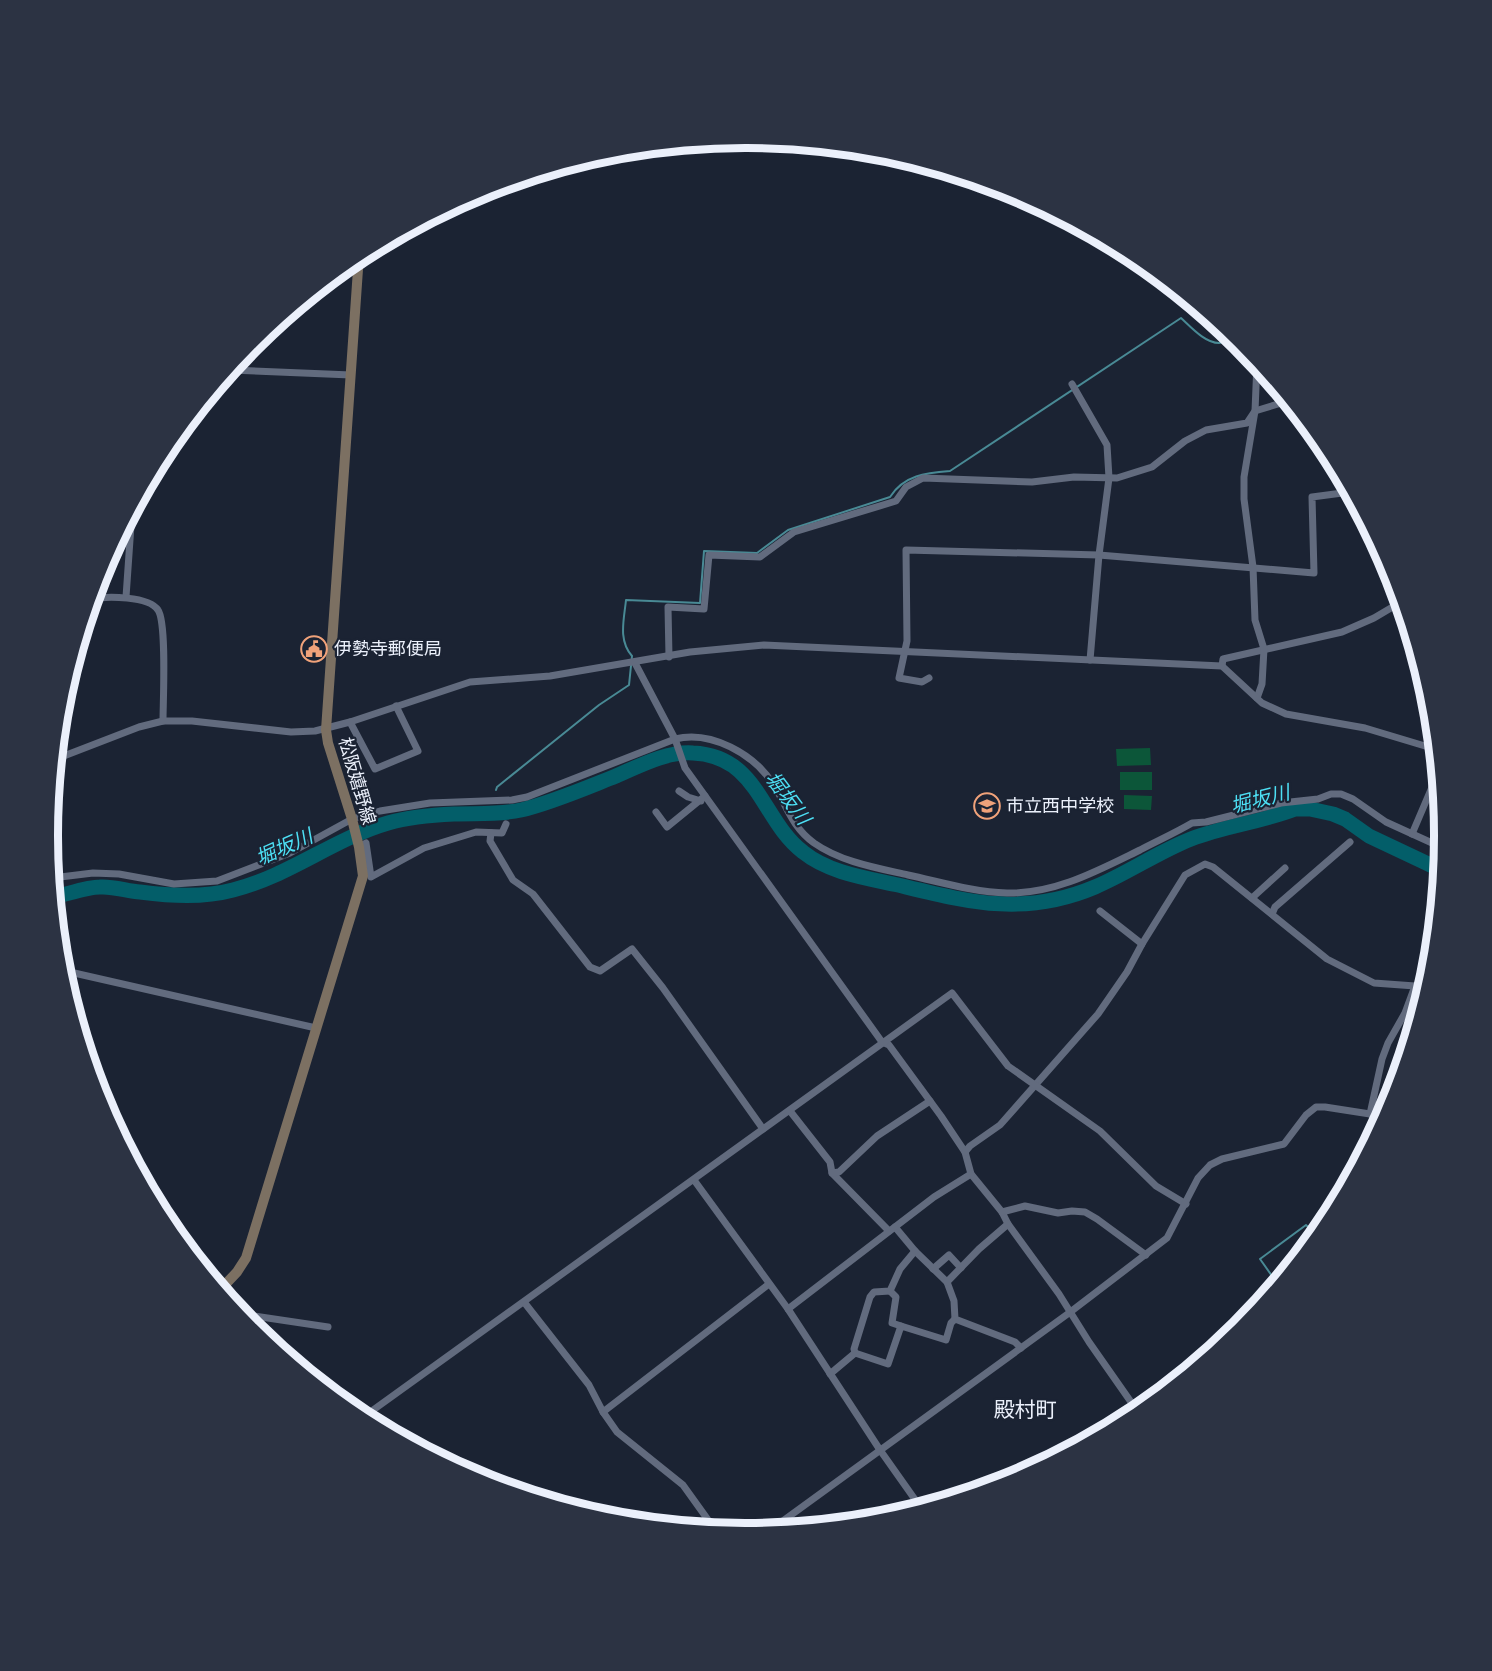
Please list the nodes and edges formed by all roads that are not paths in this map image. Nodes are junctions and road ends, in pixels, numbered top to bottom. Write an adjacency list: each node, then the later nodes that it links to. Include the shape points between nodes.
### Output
1 (358, 268): 3 (main road, 松阪嬉野線)
2 (240, 370): 3 (street)
3 (351, 375): 27 (main road, 松阪嬉野線)
4 (1256, 375): 7 (street)
5 (1072, 384): 8 (street, via 1107,445)
6 (1280, 403): 7 (street)
7 (1255, 411): 8 (street, via 1247,423 1206,430 1185,441 1152,467); 12 (street, via 1244,477)
8 (1108, 478): 11 (street); 18 (street, via 1032,482 923,478 906,487 896,501 794,532 760,557 709,555 704,609 668,607)
9 (1342, 493): 12 (street, via 1312,497 1314,573)
10 (128, 534): 13 (street)
11 (1099, 555): 12 (street); 17 (street, via 906,550); 19 (street)
12 (1252, 567): 16 (street, via 1255,620)
13 (126, 597): 14 (street); 25 (street, via 154,606 160,612 164,638)
14 (101, 598)
15 (1394, 606): 16 (street, via 1342,632)
16 (1264, 649): 21 (street, via 1223,659); 23 (street)
17 (904, 651): 18 (street, via 764,645); 19 (street); 22 (street, via 899,678 922,682)
18 (669, 657): 20 (street)
19 (1090, 660): 21 (street)
20 (632, 663): 24 (street, via 550,676 470,682); 28 (street)
21 (1222, 666): 23 (street)
22 (928, 678)
23 (1257, 698): 29 (street, via 1286,714 1365,728)
24 (396, 706): 26 (street); 26 (street, via 418,751 375,770)
25 (163, 721): 27 (street, via 291,732); 30 (street)
26 (350, 722): 27 (street)
27 (326, 730): 35 (main road, 松阪嬉野線)
28 (676, 741): 33 (street, via 685,768); 35 (street, via 526,797 430,803); 38 (street, via 690,736 710,739 751,760 773,783 802,833 833,854 975,890 1018,892 1054,888 1192,823 1331,795 1353,799)
29 (1428, 747)
30 (63, 756)
31 (1432, 788): 38 (street)
32 (679, 791): 33 (street)
33 (703, 799): 34 (street, via 667,827); 51 (street)
34 (656, 812)
35 (352, 819): 41 (main road, 松阪嬉野線); 43 (street, via 290,853 218,881 185,885 93,873)
36 (506, 824): 37 (street, via 502,833)
37 (491, 833): 41 (street, via 476,832 424,848 371,877 366,843); 57 (street, via 490,841 513,879 533,894 590,967 600,971 632,948)
38 (1412, 834): 40 (street)
39 (1350, 842): 46 (street, via 1275,906)
40 (1434, 844)
41 (359, 847): 50 (main road, 松阪嬉野線, via 363,876)
42 (1285, 868): 44 (street)
43 (60, 877)
44 (1252, 898): 46 (street); 47 (street, via 1205,864 1185,875)
45 (1100, 911): 47 (street)
46 (1272, 914): 49 (street, via 1327,959 1355,974 1374,983)
47 (1142, 944): 52 (street, via 1098,1014)
48 (73, 973): 50 (street)
49 (1415, 986): 55 (street, via 1382,1059)
50 (316, 1028): 71 (main road, 松阪嬉野線, via 246,1258)
51 (882, 1042): 52 (street, via 952,993 1008,1066); 53 (street); 54 (street)
52 (1036, 1086): 58 (street, via 1000,1125); 62 (street, via 1110,1139 1161,1190)
53 (930, 1101): 58 (street); 59 (street, via 877,1136 839,1173)
54 (790, 1111): 57 (street); 59 (street, via 830,1162)
55 (1370, 1114): 56 (street); 62 (street, via 1325,1107 1312,1109 1284,1144 1210,1165 1198,1178)
56 (1374, 1116)
57 (763, 1129): 61 (street)
58 (965, 1152): 60 (street)
59 (832, 1173): 65 (street)
60 (971, 1174): 63 (street); 65 (street)
61 (694, 1180): 72 (street); 74 (street)
62 (1186, 1204): 67 (street, via 1167,1239)
63 (1002, 1212): 64 (street); 67 (street, via 1025,1206 1058,1213 1085,1212)
64 (1008, 1224): 68 (street); 76 (street)
65 (892, 1229): 66 (street); 75 (street)
66 (915, 1251): 69 (street); 73 (street, via 900,1269)
67 (1146, 1256): 76 (street)
68 (961, 1268): 69 (street, via 949,1255); 70 (street)
69 (933, 1269): 70 (street)
70 (947, 1282): 78 (street)
71 (225, 1284)
72 (769, 1284): 75 (street); 86 (street)
73 (890, 1291): 79 (street, via 896,1297 892,1323); 82 (street, via 874,1292 870,1297)
74 (524, 1302): 85 (street); 86 (street, via 589,1385)
75 (788, 1310): 83 (street)
76 (1069, 1313): 81 (street); 84 (street)
77 (254, 1316): 80 (street)
78 (955, 1319): 79 (street, via 946,1340); 81 (street, via 1015,1342)
79 (901, 1326): 82 (street, via 888,1364)
80 (328, 1327)
81 (1021, 1348): 87 (street)
82 (855, 1353): 83 (street)
83 (830, 1374): 87 (street)
84 (1132, 1404)
85 (371, 1411)
86 (603, 1412): 89 (street, via 617,1432 683,1485)
87 (880, 1450): 88 (street); 90 (street)
88 (917, 1502)
89 (710, 1522)
90 (782, 1522)

